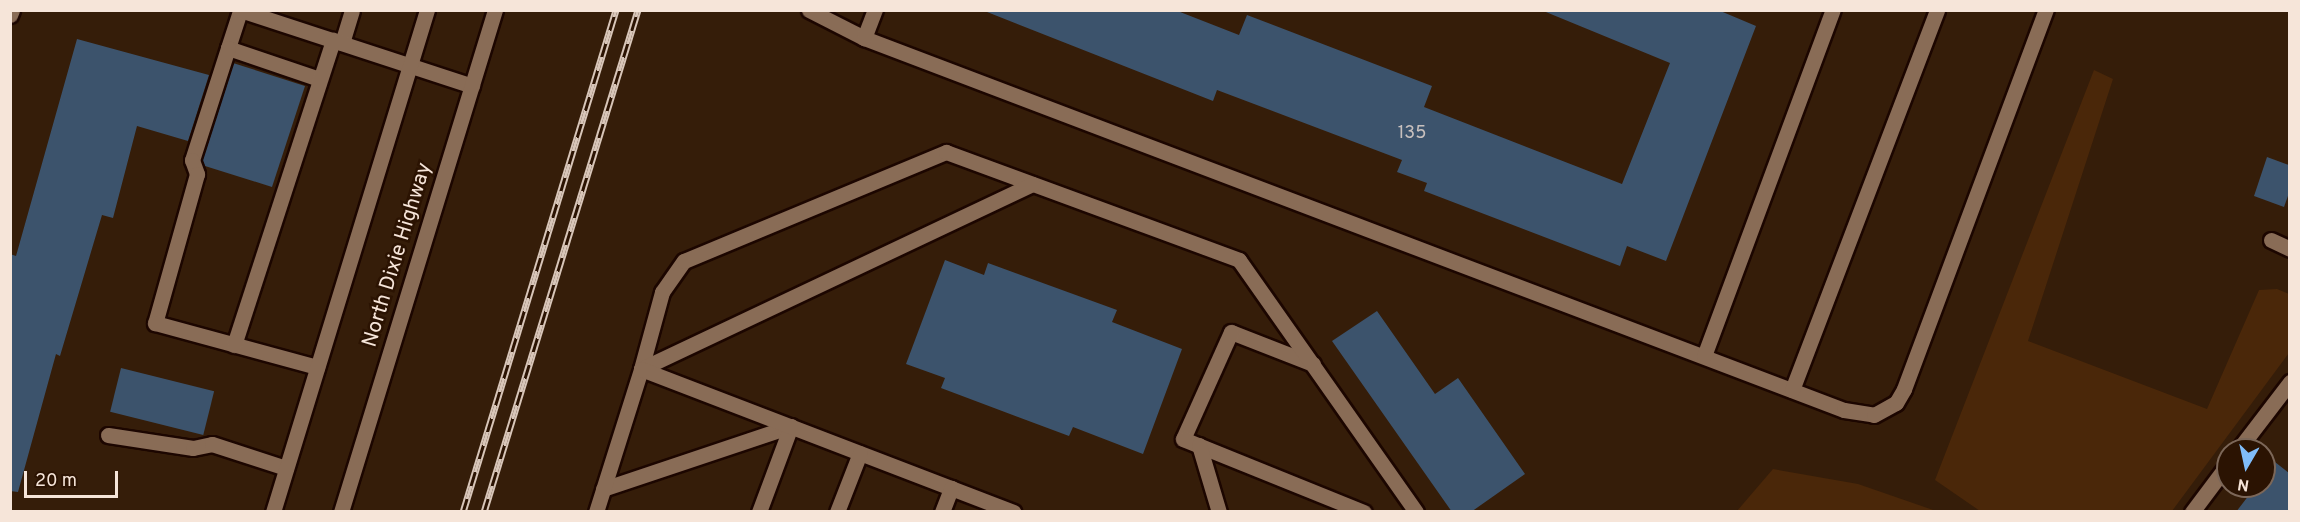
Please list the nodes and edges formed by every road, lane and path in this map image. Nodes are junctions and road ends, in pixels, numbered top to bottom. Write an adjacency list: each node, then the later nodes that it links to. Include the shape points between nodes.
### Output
1 (352, 10): 11 (main road)
2 (427, 10): 13 (main road, North Dixie Highway)
3 (495, 10): 15 (main road, North Dixie Highway)
4 (810, 10): 10 (main road)
5 (875, 10): 10 (main road)
6 (1833, 10): 20 (main road)
7 (1936, 10): 25 (main road)
8 (2046, 10): 25 (main road, via 1896,403 1874,415 1861,414)
9 (240, 11): 11 (main road); 12 (main road)
10 (864, 38): 20 (main road)
11 (337, 41): 13 (main road); 14 (main road)
12 (228, 48): 14 (main road); 19 (main road, via 192,160 197,174 155,323)
13 (410, 66): 15 (main road); 22 (main road, North Dixie Highway)
14 (319, 79): 19 (main road)
15 (472, 86): 36 (main road, North Dixie Highway)
16 (1032, 184): 21 (main road, via 1239,260); 23 (main road); 23 (main road, via 946,152 684,261 662,292)
17 (2271, 240): 18 (main road)
18 (2289, 249)
19 (234, 345): 22 (main road)
20 (1704, 356): 25 (main road)
21 (1313, 364): 29 (main road, via 1231,332 1183,438); 44 (main road)
22 (318, 368): 31 (main road, North Dixie Highway)
23 (641, 369): 26 (main road); 34 (main road)
24 (2289, 382): 28 (main road)
25 (1792, 390)
26 (791, 426): 30 (main road); 34 (main road); 38 (main road)
27 (108, 435): 31 (main road, via 193,448 212,444)
28 (2247, 438)
29 (1199, 445): 42 (main road); 43 (main road)
30 (860, 453): 33 (main road); 39 (main road)
31 (286, 468): 35 (main road, North Dixie Highway)
32 (2216, 480): 45 (main road)
33 (951, 488): 40 (main road); 41 (main road)
34 (603, 489): 37 (main road)
35 (273, 512)
36 (341, 512)
37 (596, 512)
38 (759, 512)
39 (837, 512)
40 (942, 512)
41 (1013, 512)
42 (1219, 512)
43 (1364, 512)
44 (1416, 512)
45 (2192, 512)

